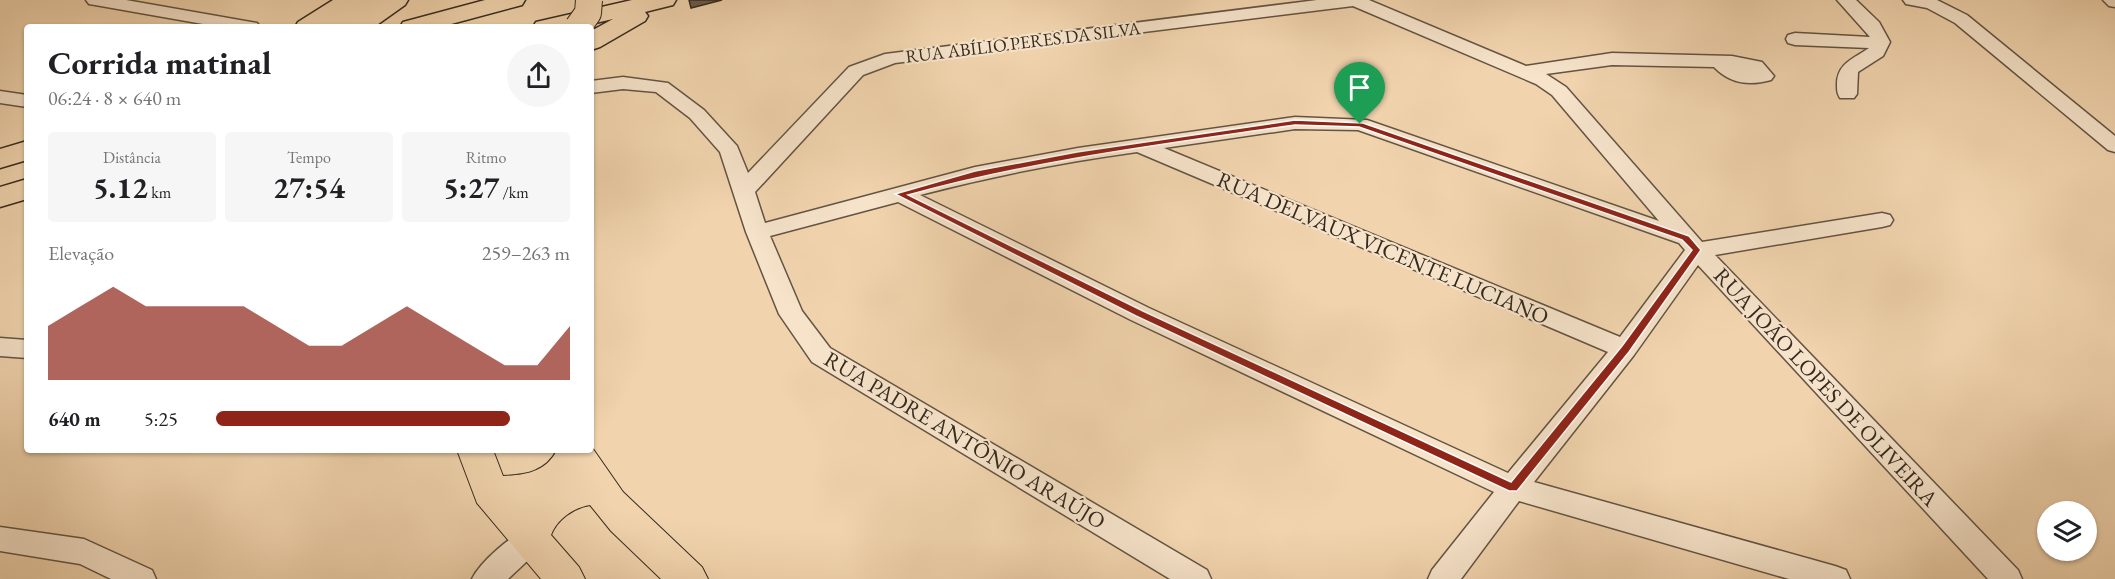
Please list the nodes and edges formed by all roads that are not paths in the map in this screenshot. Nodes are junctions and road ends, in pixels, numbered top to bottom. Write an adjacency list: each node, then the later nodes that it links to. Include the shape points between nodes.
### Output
1 (95, 0): 13 (street)
2 (350, 0): 14 (highway)
3 (372, 0): 15 (main road)
4 (396, 0): 16 (highway)
5 (513, 0): 17 (highway)
6 (664, 0): 12 (highway)
7 (682, 0): 21 (highway, via 638,15)
8 (1354, 0): 9 (street, RUA ABÍLIO PERES DA SILVA); 24 (street, RUA JOÃO LOPES DE OLIVEIRA); 34 (street, RUA ABÍLIO PERES DA SILVA, via 892,58 856,71)
9 (1360, 0)
10 (1846, 0): 22 (street, via 1879,35)
11 (1912, 0): 30 (street, via 1932,4 1961,19)
12 (584, 15): 18 (highway); 19 (highway)
13 (234, 24)
14 (312, 24)
15 (332, 24)
16 (362, 24)
17 (423, 24)
18 (555, 24)
19 (564, 24)
20 (1795, 39): 22 (street)
21 (594, 40)
22 (1881, 44): 26 (street, via 1879,50 1850,68)
23 (1720, 62): 24 (street, via 1612,59)
24 (1522, 72): 41 (street, RUA JOÃO LOPES DE OLIVEIRA, via 1559,92)
25 (594, 87): 34 (street, RUA PADRE ANTÔNIO ARAÚJO, via 623,83 661,87 697,114 730,150)
26 (1847, 94)
27 (0, 98): 28 (street)
28 (24, 101)
29 (1141, 146): 35 (street, via 975,174); 41 (street, via 1295,123 1360,124); 44 (street, RUA DELVAUX VICENTE LUCIANO)
30 (2115, 146)
31 (24, 151): 32 (highway)
32 (0, 159)
33 (24, 189): 36 (highway)
34 (745, 190): 40 (street, RUA PADRE ANTÔNIO ARAÚJO)
35 (900, 194): 40 (street); 48 (street, via 1140,314)
36 (0, 198)
37 (24, 198): 38 (highway)
38 (0, 205)
39 (1882, 220): 41 (street)
40 (757, 232): 57 (street, RUA PADRE ANTÔNIO ARAÚJO, via 791,314 821,355)
41 (1691, 244): 44 (street); 60 (street, RUA JOÃO LOPES DE OLIVEIRA)
42 (0, 347): 43 (street)
43 (24, 349)
44 (1625, 349): 48 (street)
45 (476, 453): 50 (main road)
46 (574, 453): 50 (main road, via 561,474 543,486 524,492)
47 (576, 453): 49 (main road)
48 (1513, 488): 58 (street); 59 (street)
49 (599, 489): 52 (main road, via 575,493 554,503 537,520); 56 (main road, via 640,535)
50 (490, 492): 52 (main road)
51 (0, 539): 54 (street, via 84,552)
52 (530, 540): 53 (main road); 55 (street)
53 (559, 577)
54 (141, 579)
55 (487, 579)
56 (688, 579)
57 (1196, 579)
58 (1443, 579)
59 (1835, 579)
60 (2007, 579)

